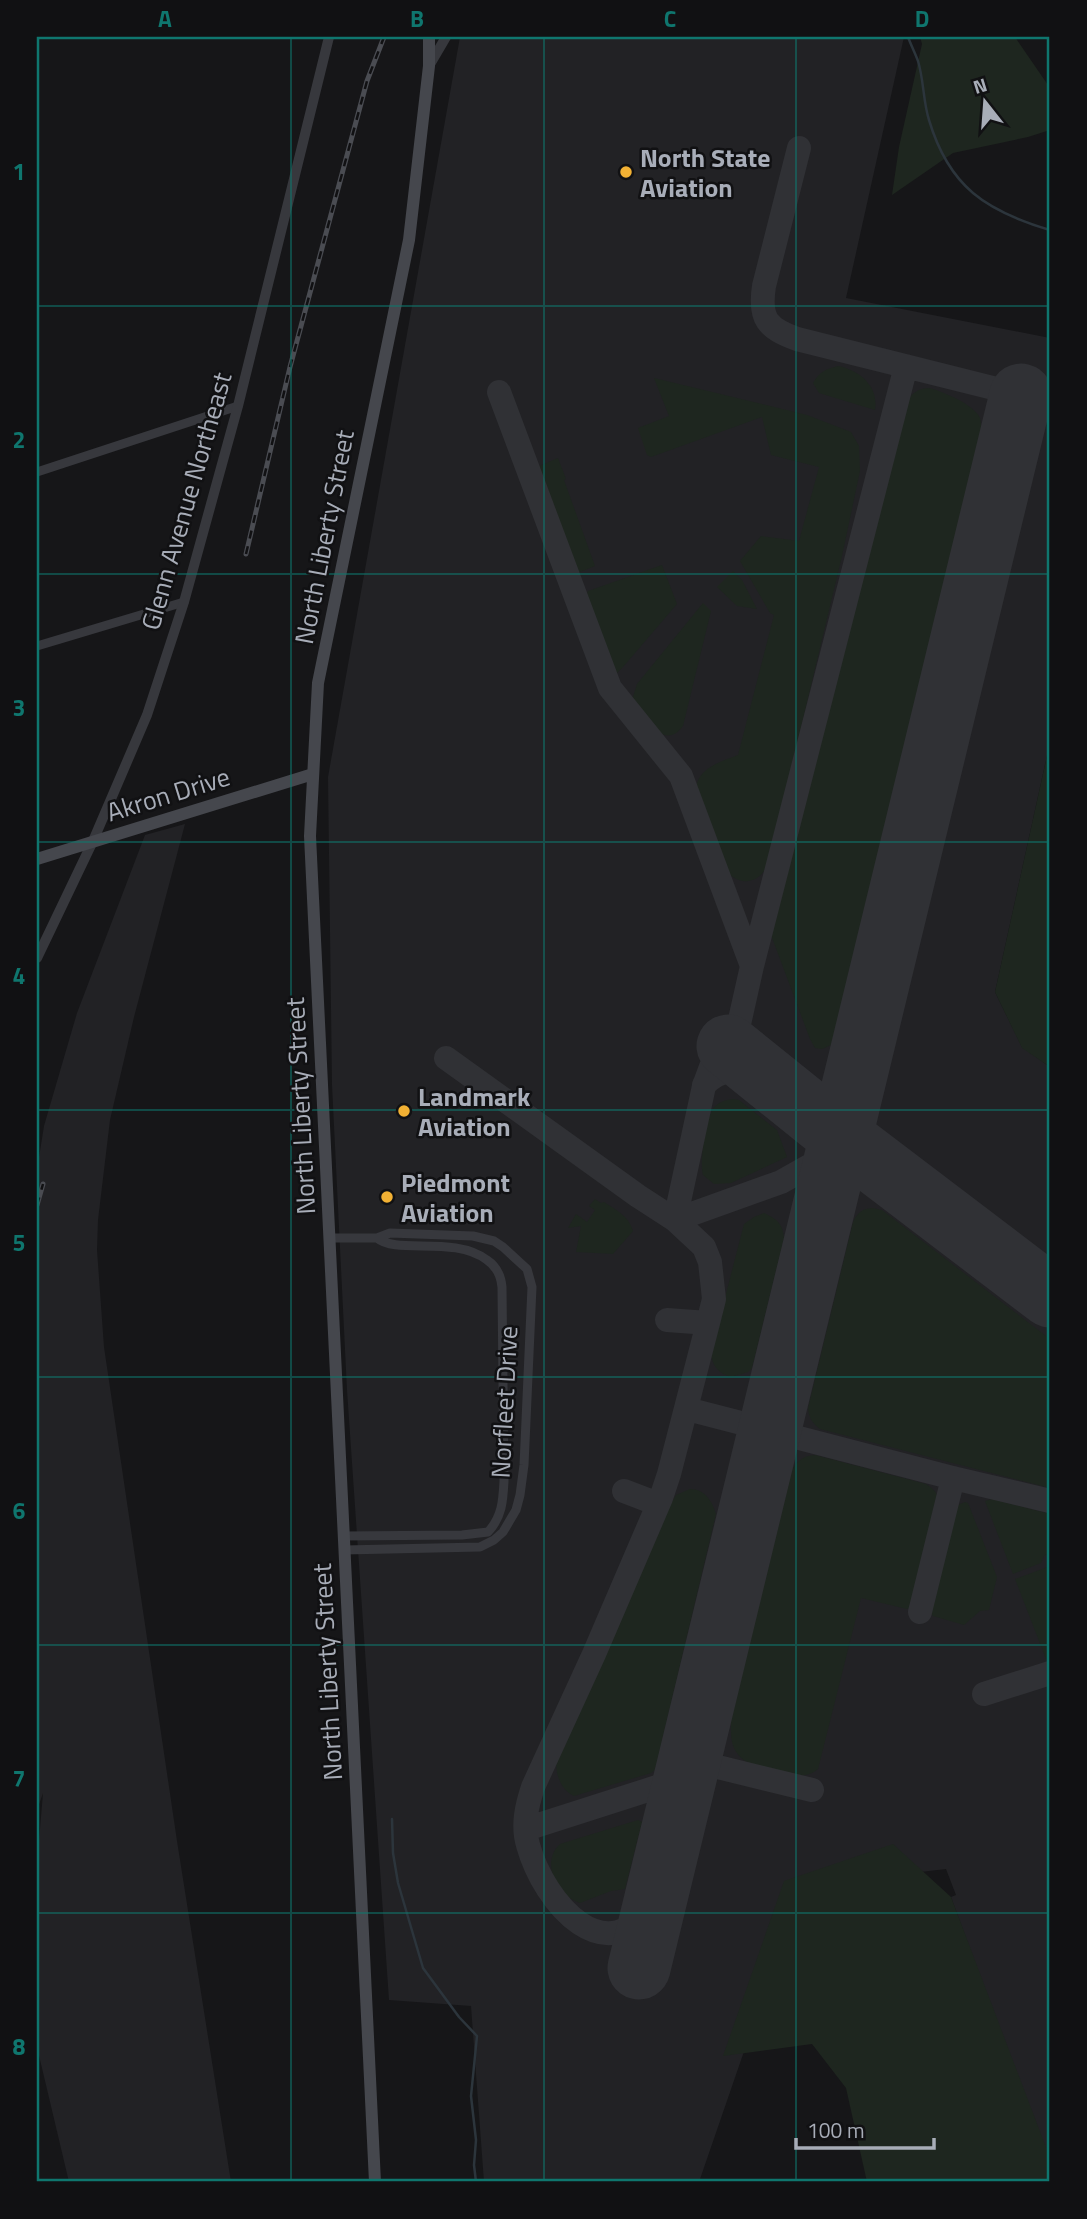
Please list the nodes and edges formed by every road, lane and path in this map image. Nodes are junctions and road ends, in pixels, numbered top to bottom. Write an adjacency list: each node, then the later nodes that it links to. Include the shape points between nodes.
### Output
1 (429, 37): 4 (main road, North Liberty Street)
2 (446, 37): 4 (street)
3 (329, 38): 5 (street, Glenn Avenue Northeast)
4 (429, 66): 9 (main road, North Liberty Street, via 409,240 318,683)
5 (238, 406): 6 (street); 7 (street, Glenn Avenue Northeast)
6 (37, 472)
7 (184, 602): 8 (street); 10 (street, Glenn Avenue Northeast, via 147,715)
8 (37, 646)
9 (313, 774): 10 (main road, Akron Drive); 13 (main road, North Liberty Street, via 310,836)
10 (93, 841): 11 (main road, Akron Drive); 12 (street, Glenn Avenue Northeast)
11 (37, 859)
12 (37, 958)
13 (329, 1238): 14 (street, Norfleet Drive); 17 (main road, North Liberty Street)
14 (377, 1238): 16 (street, Norfleet Drive, via 384,1244 438,1245 478,1253 492,1264 501,1280 503,1505 488,1532); 18 (street, Norfleet Drive, via 390,1233 484,1238 503,1247 527,1269 530,1278 520,1495 503,1532)
15 (398, 1535): 16 (street); 17 (street); 19 (street)
16 (474, 1535): 18 (street)
17 (344, 1536): 20 (main road, North Liberty Street)
18 (475, 1547): 19 (street, Norfleet Drive)
19 (398, 1549): 20 (street, Norfleet Drive)
20 (344, 1550): 21 (main road, North Liberty Street)
21 (375, 2182)

